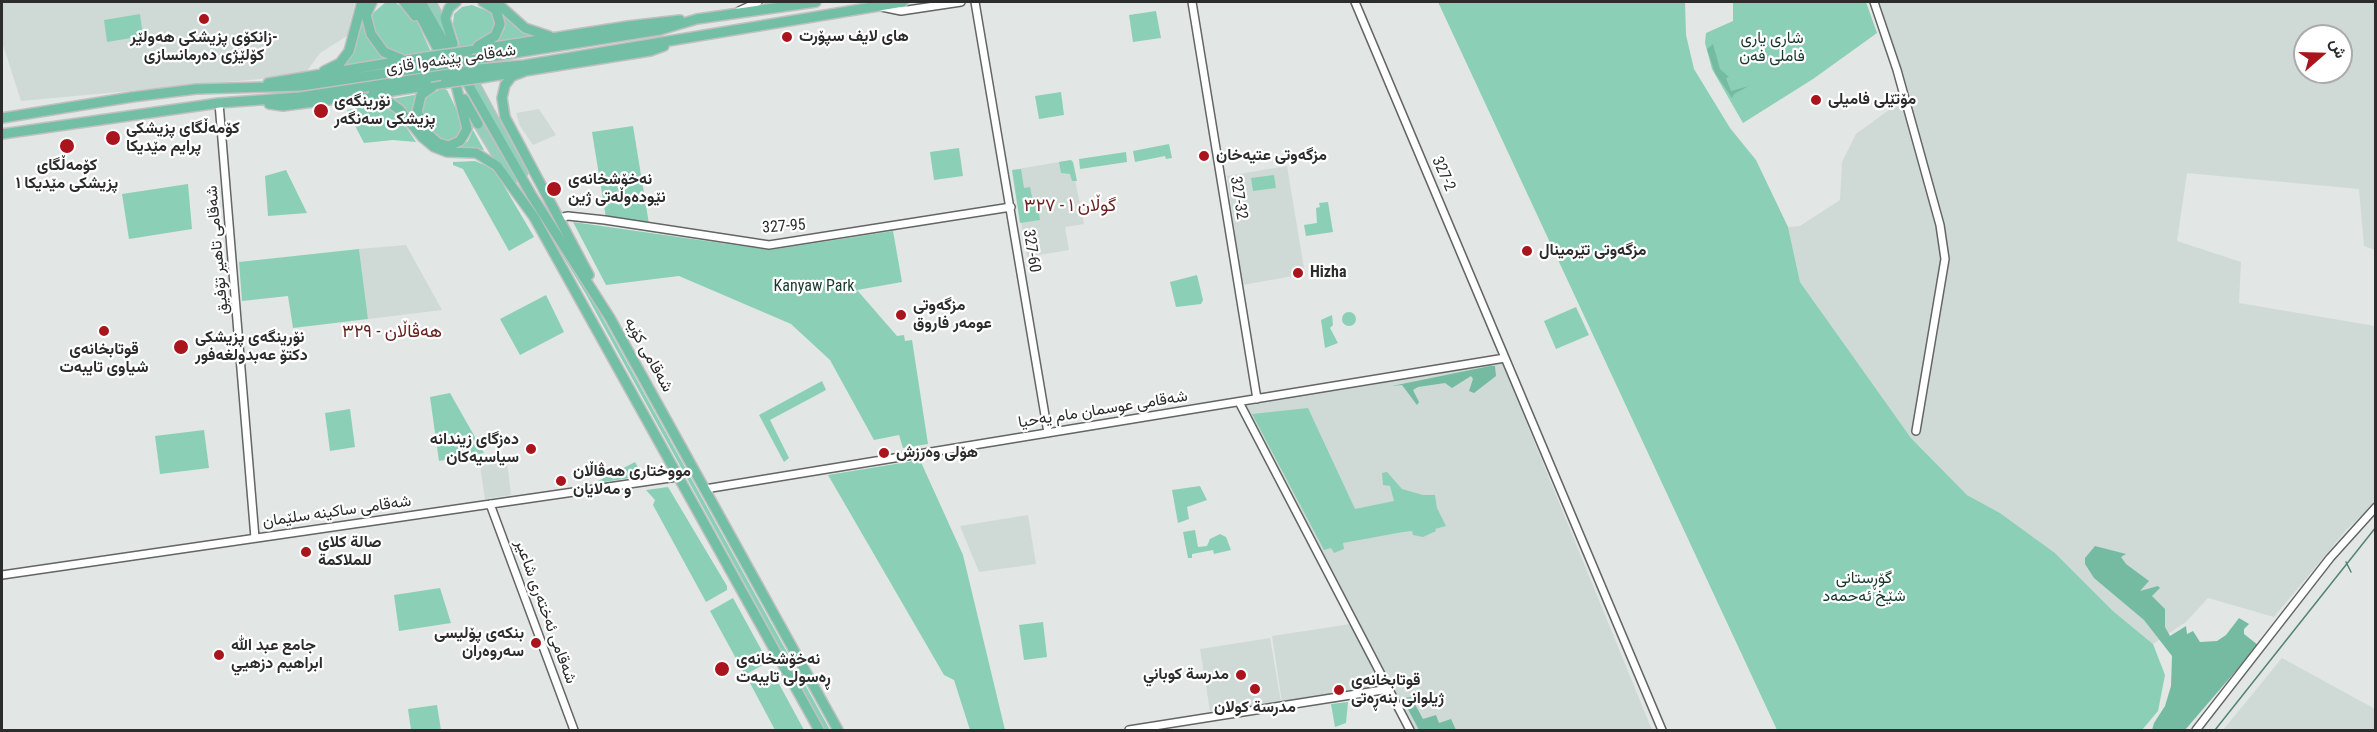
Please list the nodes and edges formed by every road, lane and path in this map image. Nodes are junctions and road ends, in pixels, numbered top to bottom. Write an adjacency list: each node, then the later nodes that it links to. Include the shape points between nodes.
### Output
1 (362, 2): 32 (highway, via 347,55 335,67)
2 (372, 2): 28 (highway, via 366,12 367,21 378,46 392,56)
3 (404, 2): 24 (highway)
4 (411, 2): 24 (highway, شەقامی کۆیە)
5 (421, 2): 26 (highway, شەقامی کۆیە)
6 (431, 2): 26 (main road, شەقامی کۆیە)
7 (456, 2): 26 (highway, via 445,18)
8 (483, 2): 27 (highway, via 498,13 500,27 493,38)
9 (495, 2): 23 (highway, via 525,28)
10 (758, 2): 21 (street)
11 (795, 2): 12 (street)
12 (812, 2): 13 (highway, شەقامی پێشەوا قازی); 21 (highway, شەقامی پێشەوا قازی)
13 (816, 2)
14 (903, 2): 20 (highway, شەقامی پێشەوا قازی)
15 (961, 2): 20 (street, via 901,11)
16 (975, 2): 44 (street, 327-60)
17 (1192, 2): 49 (street, 327-32)
18 (1355, 2): 48 (street, 327-2)
19 (1874, 2): 51 (street, via 1897,70 1946,259)
20 (877, 6): 25 (highway, شەقامی پێشەوا قازی)
21 (728, 15): 22 (highway, شەقامی پێشەوا قازی)
22 (697, 19): 23 (highway); 30 (highway, شەقامی پێشەوا قازی)
23 (557, 37): 27 (highway)
24 (432, 38): 26 (highway, شەقامی کۆیە)
25 (679, 39): 30 (highway, شەقامی پێشەوا قازی); 31 (highway, via 650,51)
26 (445, 45): 34 (highway, شەقامی کۆیە); 47 (highway, شەقامی کۆیە, via 520,176)
27 (469, 51): 29 (highway, bridge)
28 (412, 60): 29 (highway); 32 (highway)
29 (427, 62): 30 (highway, شەقامی پێشەوا قازی, bridge); 35 (highway, شەقامی پێشەوا قازی, via 312,85)
30 (479, 69): 31 (highway); 33 (highway, bridge); 38 (highway, شەقامی پێشەوا قازی, bridge)
31 (523, 72): 46 (highway, via 512,76 505,85 503,109)
32 (308, 78): 35 (highway, via 274,81)
33 (445, 83): 34 (highway, via 424,91 417,106 426,131 444,145 460,141 467,129); 37 (highway)
34 (456, 85): 42 (highway, شەقامی کۆیە)
35 (261, 87): 36 (highway, شەقامی پێشەوا قازی, via 196,89)
36 (132, 97): 40 (highway, via 139,105); 41 (highway, شەقامی پێشەوا قازی)
37 (355, 97): 38 (highway, via 283,106); 45 (highway, via 377,97 392,103 437,149 476,153 489,159)
38 (260, 101): 39 (highway, شەقامی پێشەوا قازی)
39 (219, 103): 40 (highway, شەقامی پێشەوا قازی); 57 (street, شەقامی تاهیر تۆفیق)
40 (135, 114): 43 (highway, شەقامی پێشەوا قازی)
41 (2, 118)
42 (478, 124): 45 (main road, شەقامی کۆیە)
43 (2, 134)
44 (1011, 207): 46 (street, 327-95, via 769,245 605,220); 52 (street, 327-60)
45 (534, 217): 53 (highway, شەقامی کۆیە)
46 (558, 218): 47 (highway)
47 (610, 318): 54 (highway, شەقامی کۆیە)
48 (1505, 358): 49 (street, شەقامی عوسمان مام یەحیا); 65 (street, 327-2)
49 (1257, 399): 50 (street, شەقامی عوسمان مام یەحیا)
50 (1239, 402): 52 (street, شەقامی عوسمان مام یەحیا); 59 (street)
51 (1916, 431)
52 (1048, 433): 54 (street, شەقامی عوسمان مام یەحیا)
53 (677, 477): 55 (street, شەقامی ساکینە سلێمان); 61 (highway, شەقامی کۆیە)
54 (705, 489): 62 (highway, شەقامی کۆیە)
55 (490, 504): 57 (street, شەقامی ساکینە سلێمان); 60 (street, شەقامی ئەختەری شاعیر)
56 (2376, 507): 66 (street, via 2330,558)
57 (255, 538): 58 (street, شەقامی ساکینە سلێمان)
58 (2, 575)
59 (1389, 689): 63 (street); 64 (street)
60 (574, 730)
61 (819, 730)
62 (838, 730)
63 (1129, 730)
64 (1410, 730)
65 (1662, 730)
66 (2196, 730)

